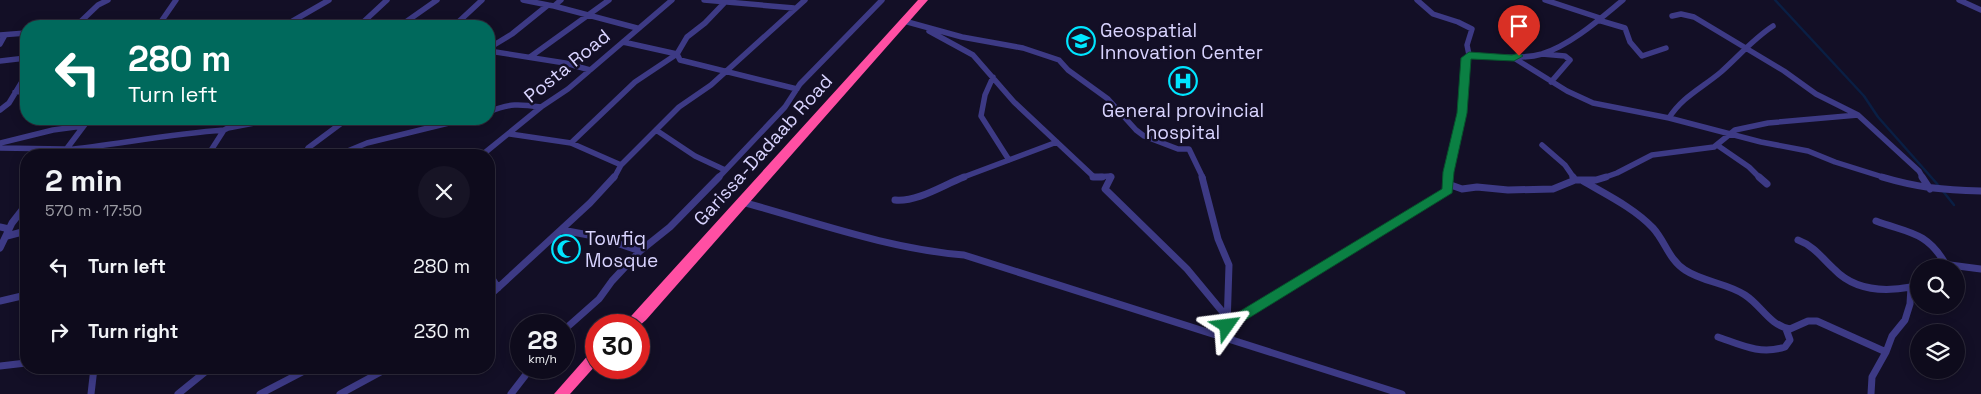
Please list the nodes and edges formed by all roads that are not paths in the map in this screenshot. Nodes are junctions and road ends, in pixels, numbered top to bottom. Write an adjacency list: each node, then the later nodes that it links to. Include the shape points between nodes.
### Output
1 (108, 0): 26 (street)
2 (176, 0): 27 (street)
3 (329, 0): 28 (street)
4 (387, 0): 29 (street)
5 (437, 0): 30 (street)
6 (482, 0): 31 (street)
7 (523, 0): 20 (street)
8 (561, 0): 20 (street)
9 (609, 0): 23 (street)
10 (672, 0): 35 (street, Posta Road)
11 (704, 0): 12 (street)
12 (726, 0): 21 (street); 44 (street, via 687,37)
13 (806, 0): 21 (street)
14 (882, 0): 56 (street)
15 (923, 0): 32 (highway, Garissa-Dadaab Road)
16 (1417, 0): 46 (street, via 1433,14 1472,29 1467,45)
17 (1545, 0): 25 (street)
18 (1623, 0): 25 (street)
19 (1959, 0): 22 (street)
20 (551, 6): 23 (street); 40 (street)
21 (794, 8): 52 (street)
22 (1981, 10)
23 (586, 15): 35 (street); 47 (street)
24 (1672, 16): 42 (street, via 1694,17)
25 (1599, 19): 41 (street, via 1625,28 1630,42 1642,56); 45 (street)
26 (83, 20)
27 (162, 20)
28 (294, 20)
29 (366, 20)
30 (409, 20)
31 (460, 20)
32 (904, 21): 33 (street); 95 (highway, Garissa-Dadaab Road)
33 (921, 26): 53 (street, via 973,55); 116 (street, via 1023,48 1059,60 1108,99 1144,136 1189,150 1203,178 1218,239 1229,265)
34 (1773, 26): 42 (street)
35 (637, 28): 38 (street, Posta Road)
36 (20, 34): 37 (street)
37 (3, 35): 39 (street)
38 (623, 42): 44 (street); 51 (street, Posta Road)
39 (0, 44)
40 (495, 45)
41 (1666, 48)
42 (1747, 48): 62 (street, via 1816,94); 63 (street, via 1688,97)
43 (495, 50): 47 (street)
44 (677, 54): 52 (street, via 680,60); 75 (street, via 635,82)
45 (1542, 54): 48 (street); 54 (street, via 1564,56 1570,60)
46 (1469, 55): 48 (street); 90 (street)
47 (530, 57): 51 (street)
48 (1514, 58): 54 (street)
49 (20, 59): 50 (street)
50 (0, 61)
51 (590, 70): 59 (street, Posta Road)
52 (727, 71): 56 (street); 70 (street, via 689,99)
53 (993, 77): 73 (street, via 1014,102); 86 (street, via 980,116)
54 (1551, 82): 63 (street, via 1593,103)
55 (20, 84): 57 (street)
56 (797, 89): 88 (street, via 785,107)
57 (15, 92): 58 (street); 61 (street)
58 (20, 92)
59 (541, 107): 60 (street, via 521,104); 71 (street, Posta Road)
60 (495, 109)
61 (0, 110)
62 (1858, 115): 72 (street, via 1768,124 1735,130); 92 (street, via 1919,171)
63 (1670, 118): 72 (street)
64 (229, 125): 69 (street)
65 (246, 125): 69 (street)
66 (339, 125): 83 (street)
67 (443, 125): 84 (street)
68 (83, 126): 74 (street); 80 (street)
69 (226, 129): 81 (street); 82 (street)
70 (656, 130): 87 (street); 88 (street, via 695,156)
71 (510, 134): 75 (street); 85 (street, Posta Road)
72 (1730, 134): 76 (street); 92 (street, via 1808,151 1892,180)
73 (1057, 142): 86 (street); 116 (street, via 1094,177 1111,176 1105,189 1187,269)
74 (0, 143)
75 (571, 144): 87 (street)
76 (1716, 145): 89 (street, via 1652,155 1617,173 1596,180); 91 (street, via 1749,167)
77 (1542, 146): 89 (street)
78 (0, 148): 79 (street)
79 (22, 149)
80 (66, 149)
81 (80, 149)
82 (212, 149)
83 (307, 149)
84 (352, 149)
85 (490, 149)
86 (1010, 160): 94 (street, via 914,198)
87 (622, 165): 99 (street, via 613,179)
88 (726, 170): 104 (street, via 670,227)
89 (1578, 180): 90 (street, via 1554,189 1462,189); 119 (street, via 1628,208 1652,228 1685,270 1746,295)
90 (1448, 184): 118 (street, via 1448,190 1428,203)
91 (1767, 184)
92 (1930, 189): 93 (street)
93 (1981, 191)
94 (895, 200)
95 (741, 202): 115 (highway, Garissa-Dadaab Road); 120 (street, via 898,246 964,255)
96 (20, 214): 101 (street)
97 (1876, 221): 105 (street, via 1919,234 1936,246)
98 (0, 227): 101 (street)
99 (562, 230): 104 (street, via 598,237); 110 (street)
100 (20, 232): 101 (street)
101 (8, 233): 103 (street)
102 (1798, 240): 109 (street, via 1811,244 1840,275 1856,285 1874,289)
103 (0, 248)
104 (640, 251): 117 (street, via 599,299)
105 (1943, 259)
106 (1965, 268): 107 (street)
107 (1981, 270)
108 (495, 283): 110 (street)
109 (1910, 287)
110 (498, 288): 111 (street)
111 (495, 291)
112 (20, 297): 113 (street)
113 (0, 301)
114 (1910, 304): 122 (street, via 1906,320 1892,336)
115 (644, 314)
116 (1226, 316): 118 (street)
117 (575, 320)
118 (1227, 326): 120 (street)
119 (1786, 329): 121 (street, via 1790,340 1786,347 1768,352 1759,352); 122 (street, via 1814,320)
120 (1216, 334): 137 (street)
121 (1718, 337)
122 (1886, 352): 138 (street, via 1872,377)
123 (20, 364): 124 (street)
124 (0, 366)
125 (585, 368): 136 (highway)
126 (95, 374): 131 (street)
127 (203, 374): 132 (street)
128 (298, 374): 133 (street)
129 (377, 374): 134 (street)
130 (523, 379): 135 (street)
131 (91, 394)
132 (178, 394)
133 (260, 394)
134 (342, 394)
135 (511, 394)
136 (561, 394)
137 (1402, 394)
138 (1871, 394)

